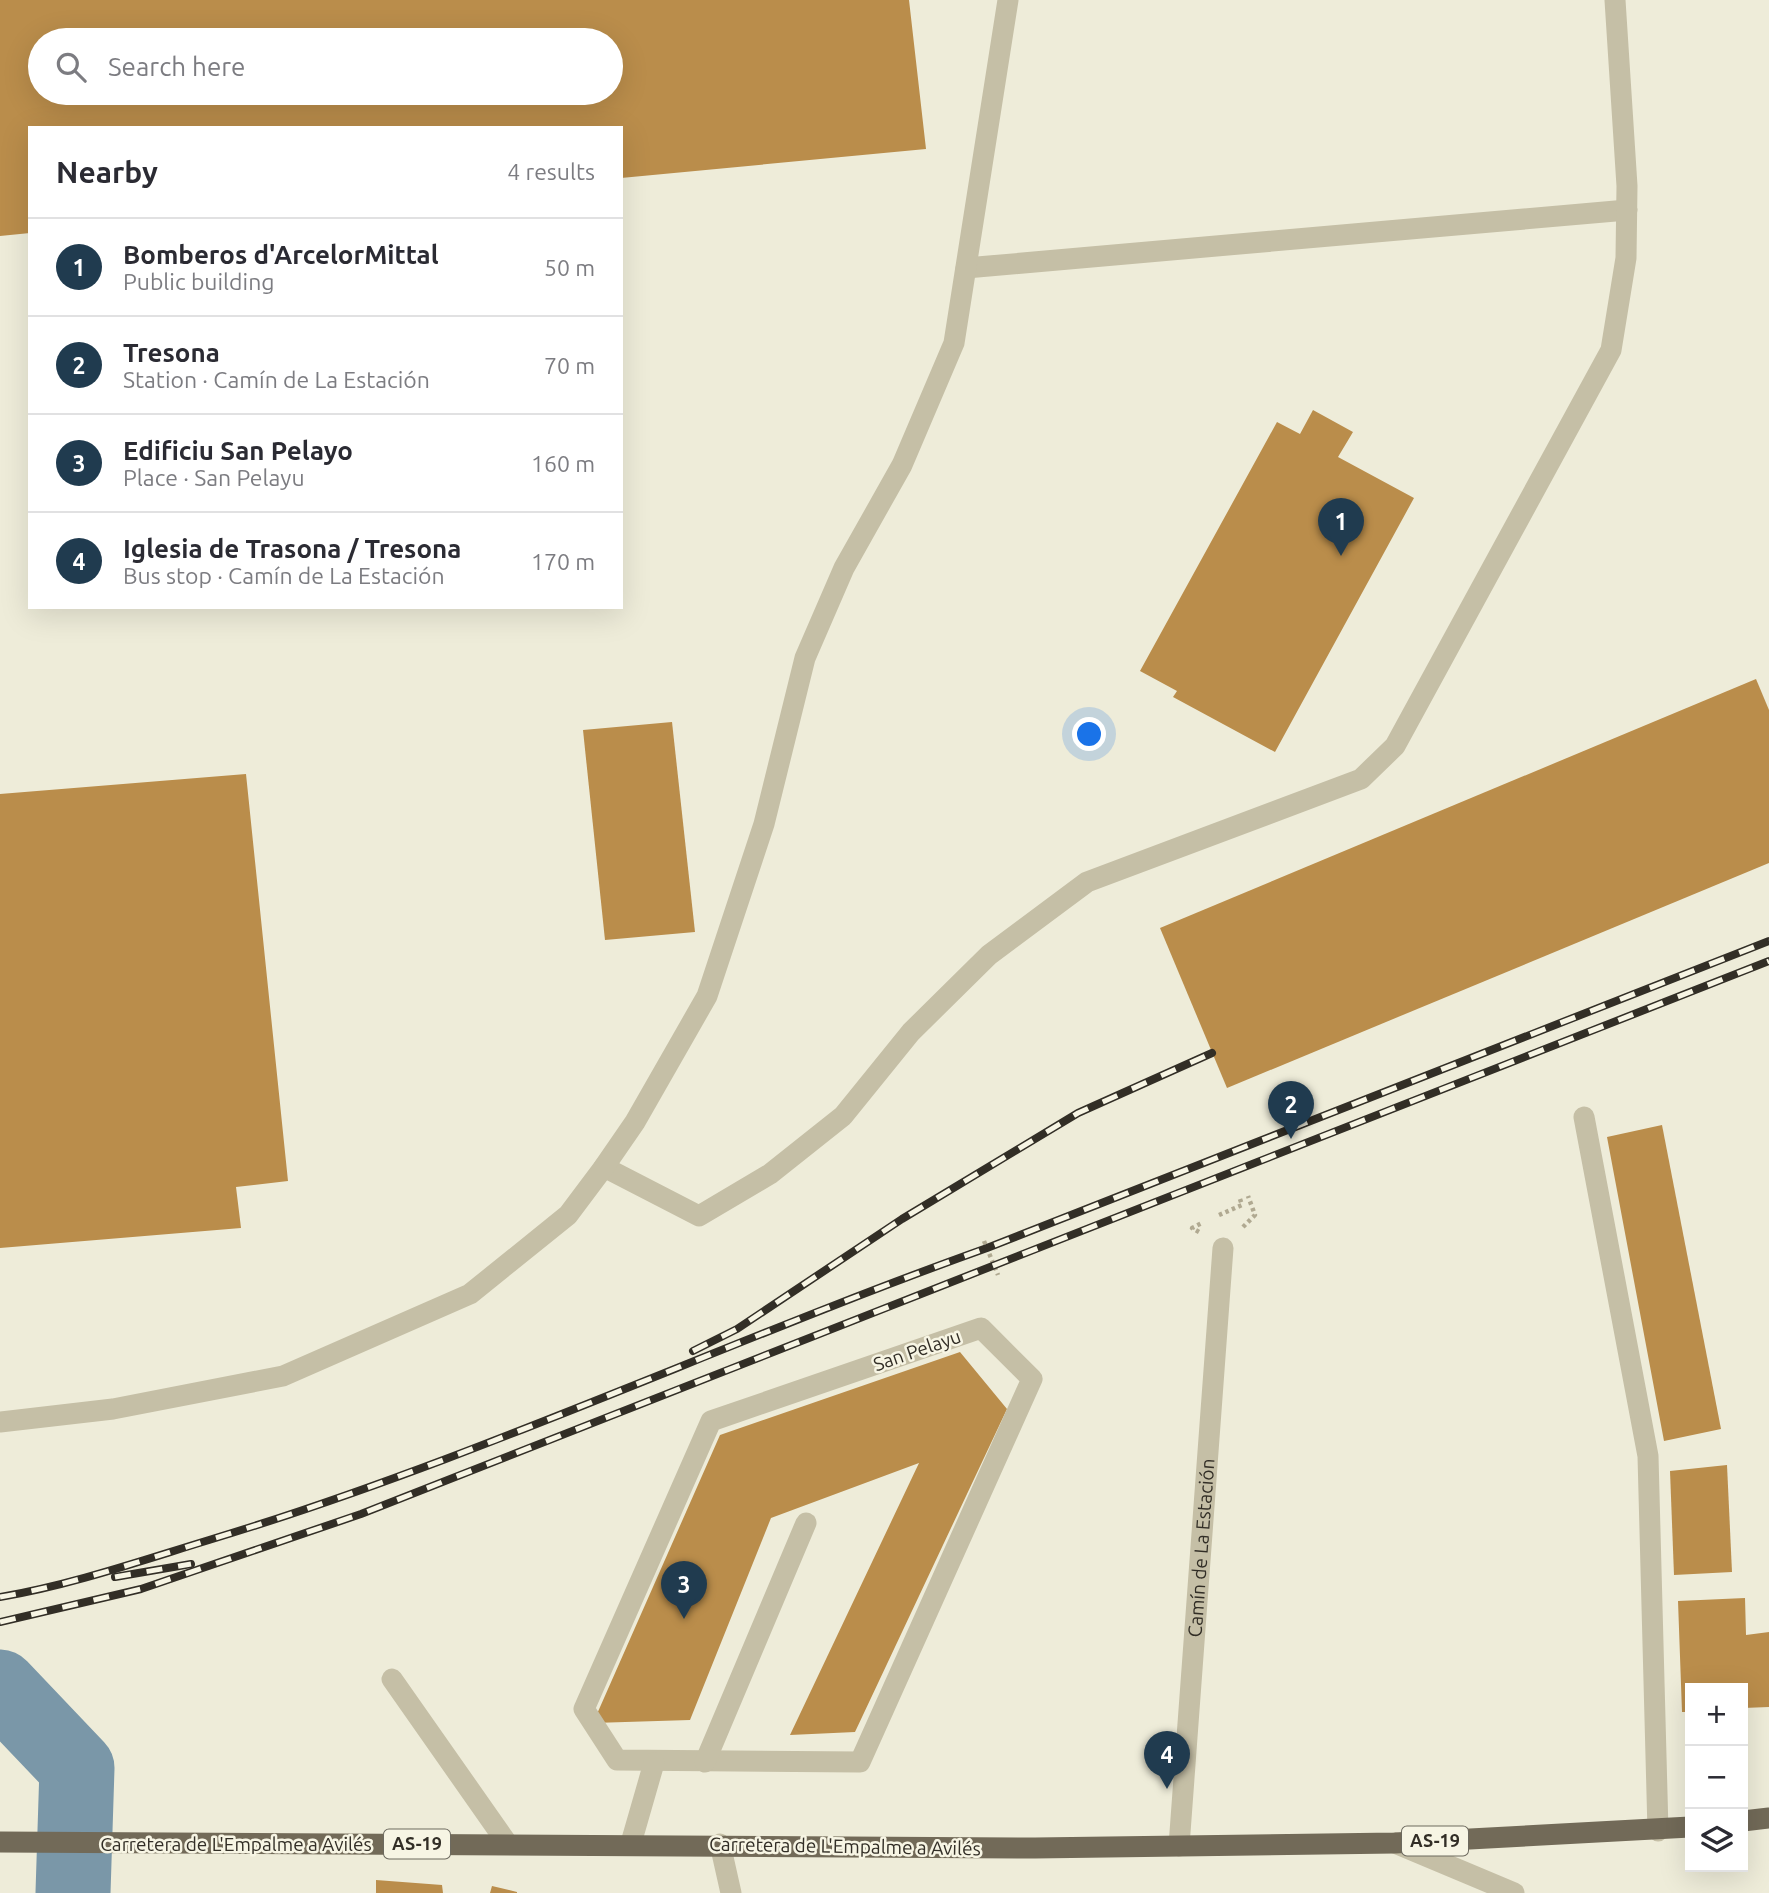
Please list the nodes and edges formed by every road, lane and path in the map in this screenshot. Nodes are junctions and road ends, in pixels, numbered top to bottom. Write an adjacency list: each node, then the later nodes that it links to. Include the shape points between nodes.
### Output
1 (1009, 0): 4 (street)
2 (1615, 0): 3 (street)
3 (1627, 210): 4 (street); 6 (street, via 1626,258 1611,350 1395,746 1361,779 1087,882 989,955 911,1032 843,1116 769,1174 699,1216)
4 (966, 268): 6 (street, via 954,343 902,465 844,568 805,658 764,824 707,996)
5 (1584, 1117): 18 (street, via 1648,1456)
6 (604, 1167): 10 (street, via 568,1215 470,1294 283,1376 113,1409)
7 (984, 1241): 9 (path)
8 (1223, 1248): 24 (street, Camín de La Estación)
9 (998, 1275)
10 (0, 1422)
11 (806, 1523): 13 (street)
12 (392, 1679): 20 (street)
13 (705, 1762): 14 (street, San Pelayu); 14 (street, San Pelayu, via 860,1762 1032,1379 981,1328 711,1421 584,1709 617,1760)
14 (654, 1763): 21 (street)
15 (1769, 1818): 16 (main road)
16 (1748, 1820)
17 (1685, 1828): 18 (main road, Carretera de L'Empalme a Avilés / AS-19)
18 (1658, 1831): 22 (main road, Carretera de L'Empalme a Avilés / AS-19)
19 (0, 1842): 20 (main road, Carretera de L'Empalme a Avilés / AS-19)
20 (507, 1843): 21 (main road, Carretera de L'Empalme a Avilés / AS-19)
21 (631, 1843): 23 (main road, Carretera de L'Empalme a Avilés / AS-19)
22 (1395, 1843): 24 (main road, Carretera de L'Empalme a Avilés / AS-19); 26 (street)
23 (720, 1844): 24 (main road, Carretera de L'Empalme a Avilés / AS-19); 25 (street)
24 (1179, 1846)
25 (732, 1893)
26 (1514, 1893)

